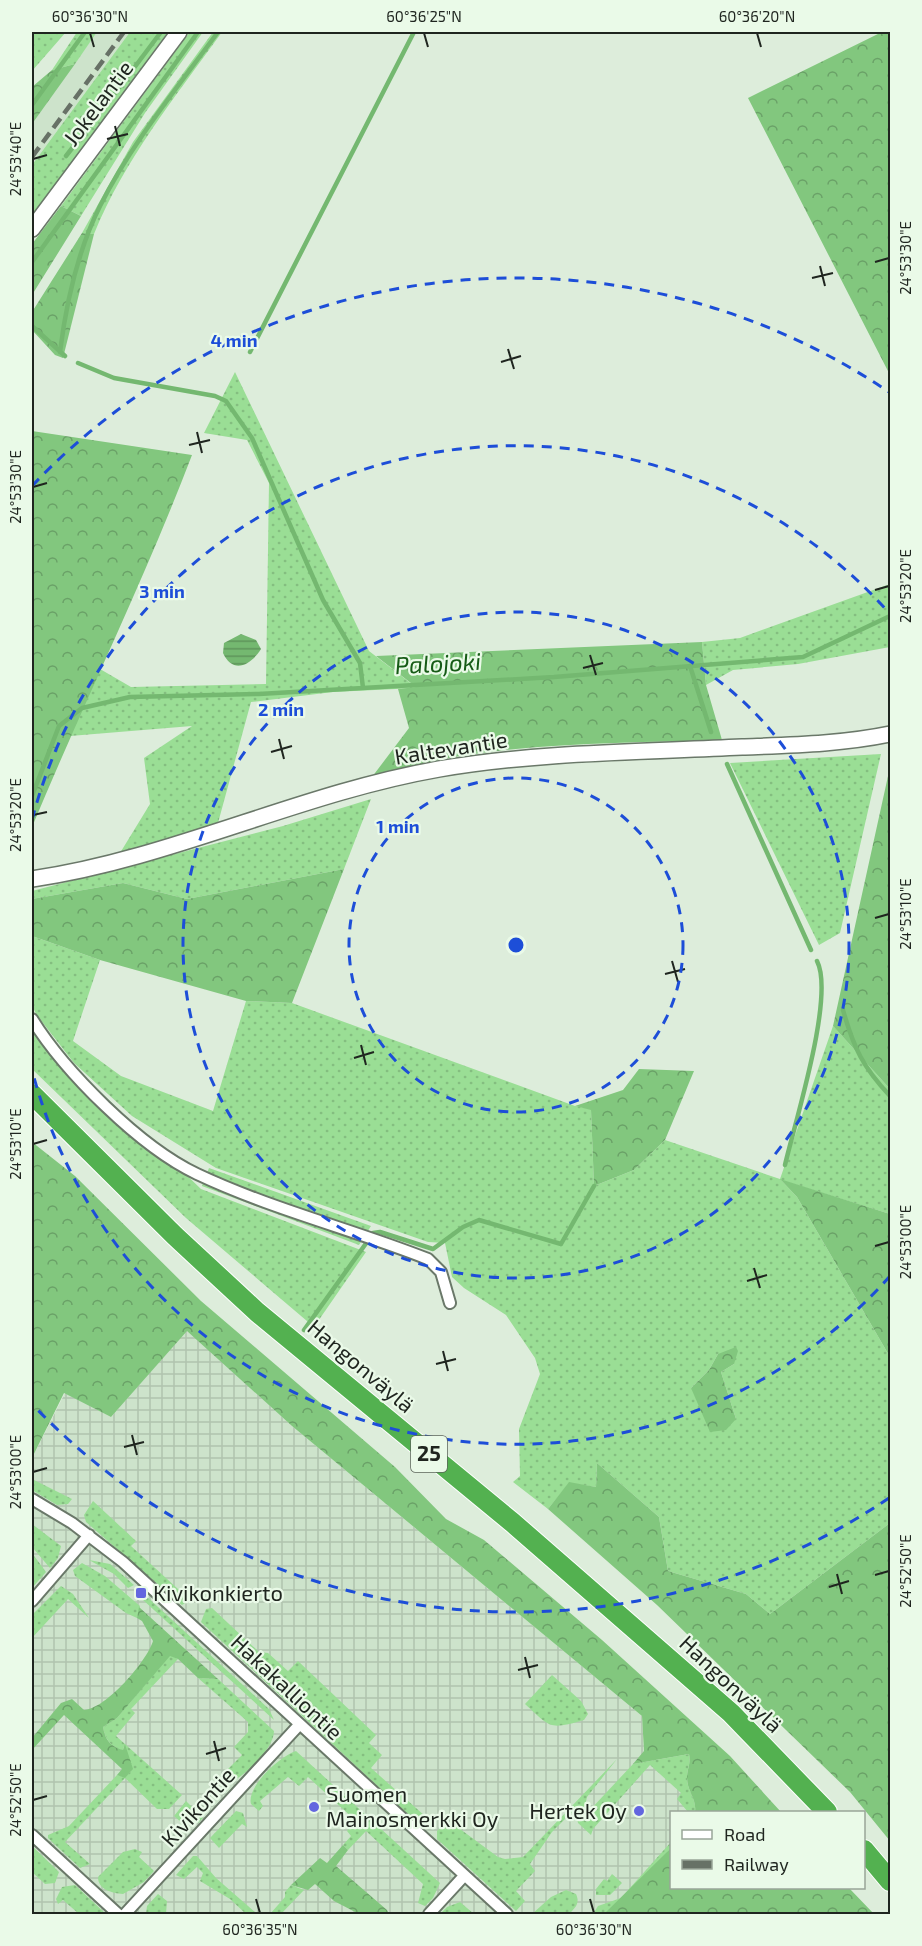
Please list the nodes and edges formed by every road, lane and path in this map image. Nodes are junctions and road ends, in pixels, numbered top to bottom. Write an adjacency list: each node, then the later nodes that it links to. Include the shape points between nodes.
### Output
1 (179, 32): 2 (street, Jokelantie)
2 (32, 230)
3 (891, 734): 4 (street, Kaltevantie, via 795,744 500,760 437,770 376,784 135,855)
4 (32, 879)
5 (32, 1019): 7 (street, via 70,1070 112,1112 173,1160 230,1188 428,1259 441,1272)
6 (32, 1094): 12 (highway, Hangonväylä / 25, via 258,1312 513,1523 731,1713)
7 (450, 1303)
8 (32, 1499): 9 (street, Hakakalliontie)
9 (89, 1535): 10 (street); 11 (street, Hakakalliontie)
10 (32, 1601)
11 (299, 1725): 15 (street, Hakakalliontie); 18 (street, Kivikontie)
12 (826, 1811)
13 (32, 1835): 17 (street)
14 (865, 1852): 16 (highway)
15 (464, 1876): 19 (street); 20 (street, Hakakalliontie)
16 (891, 1881)
17 (118, 1914)
18 (125, 1914)
19 (429, 1914)
20 (507, 1914)

